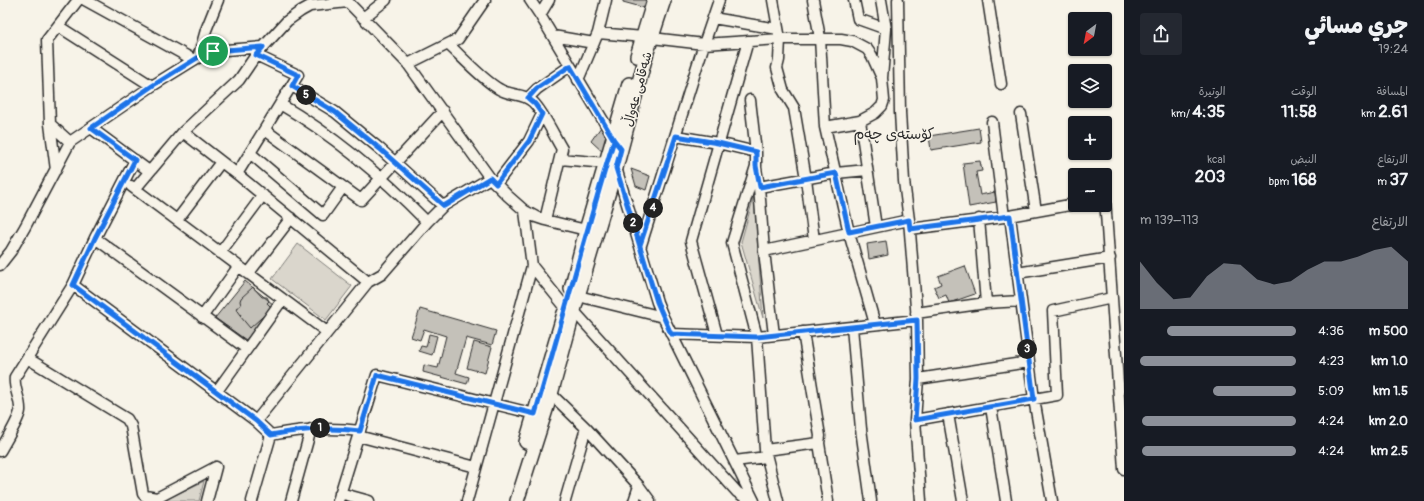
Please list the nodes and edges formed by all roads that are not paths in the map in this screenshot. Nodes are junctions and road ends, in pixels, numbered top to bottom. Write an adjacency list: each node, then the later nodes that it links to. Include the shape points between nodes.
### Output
1 (78, 0): 22 (street)
2 (86, 0): 35 (street)
3 (386, 0): 20 (street)
4 (485, 0): 32 (street, via 458,39)
5 (530, 0): 19 (street)
6 (548, 0): 19 (street)
7 (606, 0): 24 (street)
8 (654, 0): 27 (main road, شەقامی عەواڵ)
9 (664, 0): 27 (main road, شەقامی عەواڵ)
10 (719, 0): 21 (street)
11 (774, 0): 25 (street)
12 (813, 0): 28 (street)
13 (854, 0): 23 (street, via 858,19)
14 (881, 0): 23 (street)
15 (898, 0): 92 (street, via 900,112 904,181)
16 (988, 0): 40 (street)
17 (216, 1): 35 (street)
18 (347, 1): 20 (street); 33 (street, via 310,6 287,21)
19 (540, 15): 26 (street)
20 (363, 18): 36 (street)
21 (713, 18): 25 (street); 31 (street)
22 (58, 26): 41 (street); 51 (street, via 47,40)
23 (886, 29): 38 (street)
24 (598, 33): 27 (street); 30 (street)
25 (779, 34): 28 (street); 29 (street); 74 (street, via 780,60 777,68 783,90 794,108)
26 (553, 36): 30 (street); 37 (street)
27 (647, 37): 31 (street); 59 (main road, شەقامی عەواڵ)
28 (820, 38): 38 (street, via 841,39 867,49); 52 (street)
29 (748, 41): 31 (street); 58 (street)
30 (594, 43): 39 (street)
31 (704, 44): 56 (street)
32 (449, 45): 36 (street); 43 (street, via 495,87)
33 (263, 47): 34 (street); 35 (street, via 213,51)
34 (256, 55): 42 (street, via 298,75); 55 (street, via 239,80)
35 (196, 59): 41 (street)
36 (408, 64): 46 (street)
37 (570, 66): 39 (street); 43 (street, via 537,88)
38 (882, 78): 49 (street, via 882,106)
39 (578, 80): 59 (street)
40 (1001, 84)
41 (152, 86): 53 (street)
42 (292, 86): 45 (street); 65 (street, via 335,112)
43 (528, 98): 47 (street)
44 (750, 100): 60 (street)
45 (280, 104): 54 (street); 73 (street, via 313,124)
46 (443, 111): 65 (street); 75 (street)
47 (542, 114): 62 (street, via 562,149); 75 (street, via 529,141)
48 (1021, 114): 84 (street)
49 (860, 121): 52 (street); 69 (street)
50 (992, 122): 86 (street)
51 (50, 124): 57 (street); 68 (street)
52 (825, 127): 71 (street)
53 (91, 128): 57 (street); 63 (street)
54 (265, 130): 61 (street); 77 (street)
55 (183, 132): 64 (street); 70 (street)
56 (676, 136): 58 (street); 98 (street)
57 (70, 142): 68 (street)
58 (718, 143): 60 (street); 124 (street, via 691,241)
59 (617, 144): 66 (main road, شەقامی عەواڵ)
60 (756, 152): 67 (street)
61 (250, 153): 72 (street); 77 (street, via 323,215)
62 (560, 159): 66 (street); 90 (street)
63 (135, 160): 70 (street); 76 (street)
64 (221, 162): 72 (street); 89 (street)
65 (395, 163): 73 (street); 82 (street)
66 (611, 166): 94 (main road, شەقامی عەواڵ); 98 (street); 109 (main road, شەقامی عەواڵ)
67 (756, 166): 78 (street); 125 (street, via 732,243)
68 (56, 170): 102 (street, via 16,242)
69 (868, 170): 71 (street); 93 (street)
70 (149, 171): 79 (street)
71 (836, 173): 74 (street); 95 (street)
72 (237, 174): 80 (street)
73 (381, 178): 77 (street, via 361,200); 91 (street)
74 (806, 179): 78 (street); 97 (street)
75 (493, 181): 82 (street); 83 (street)
76 (124, 182): 79 (street); 96 (street)
77 (344, 187)
78 (760, 187): 99 (street)
79 (135, 189): 89 (street)
80 (263, 195): 87 (street); 100 (street)
81 (1068, 205): 84 (street)
82 (444, 206): 91 (street)
83 (525, 211): 90 (street); 103 (street)
84 (1036, 211): 86 (street)
85 (1106, 212): 101 (street)
86 (1007, 216): 88 (street); 105 (street)
87 (290, 218): 106 (street); 107 (street)
88 (979, 219): 92 (street); 113 (street)
89 (177, 220): 100 (street)
90 (545, 220): 94 (street)
91 (427, 222): 107 (street, via 382,274)
92 (910, 225): 93 (street); 117 (street)
93 (876, 227): 95 (street)
94 (586, 230): 114 (main road, شەقامی عەواڵ)
95 (849, 232): 97 (street); 118 (street)
96 (95, 238): 108 (street); 115 (street)
97 (814, 240): 99 (street)
98 (640, 245): 116 (street)
99 (764, 251): 123 (street)
100 (220, 253): 104 (street)
101 (1110, 258): 105 (street); 110 (street)
102 (0, 265)
103 (532, 266): 114 (street); 133 (street)
104 (238, 267): 106 (street); 115 (street)
105 (1017, 273): 112 (street)
106 (248, 274): 111 (street)
107 (368, 282): 120 (street)
108 (73, 285): 127 (street); 130 (street)
109 (578, 296): 114 (main road, شەقامی عەواڵ); 116 (street)
110 (1112, 298): 132 (street, via 1053,311 1057,395); 148 (street)
111 (282, 300): 120 (street); 126 (street)
112 (1021, 302): 113 (street); 128 (street)
113 (986, 303): 117 (street)
114 (570, 310): 131 (main road, شەقامی عەواڵ); 135 (main road, شەقامی عەواڵ); 161 (street, via 737,492)
115 (202, 317): 126 (street)
116 (663, 317): 122 (street)
117 (917, 317): 118 (street); 129 (street)
118 (875, 324): 119 (street)
119 (852, 327): 121 (street); 165 (street, via 861,430)
120 (326, 332): 138 (street)
121 (803, 332): 123 (street); 143 (street)
122 (671, 334): 124 (street); 146 (street)
123 (774, 334): 125 (street)
124 (717, 335): 125 (street)
125 (757, 337): 145 (street)
126 (247, 349): 130 (street)
127 (27, 358): 144 (street, via 14,381 19,415); 151 (street, via 126,419 131,426 143,494)
128 (1029, 362): 129 (street); 132 (street)
129 (918, 379): 137 (street)
130 (217, 391): 138 (street)
131 (551, 394): 139 (street); 158 (main road, شەقامی عەواڵ)
132 (1034, 399): 134 (street); 169 (street)
133 (495, 403): 135 (street); 141 (street, via 377,375); 147 (street)
134 (991, 407): 136 (street); 168 (street)
135 (535, 414): 157 (main road, شەقامی عەواڵ)
136 (948, 414): 137 (street); 167 (street)
137 (915, 420): 166 (street)
138 (256, 421): 142 (street)
139 (586, 428): 149 (street); 159 (street)
140 (311, 429): 141 (street, via 333,428); 142 (street); 154 (street)
141 (359, 433): 147 (street); 150 (street)
142 (271, 435): 153 (street)
143 (819, 443): 145 (street); 164 (street)
144 (0, 451)
145 (765, 453): 146 (street); 163 (street)
146 (735, 461): 162 (street)
147 (476, 467): 156 (street)
148 (1124, 469)
149 (645, 496): 160 (street)
150 (339, 497): 155 (street)
151 (157, 500): 152 (street, via 216,467)
152 (207, 501)
153 (252, 501)
154 (291, 501)
155 (369, 501)
156 (467, 501)
157 (508, 501)
158 (517, 501)
159 (565, 501)
160 (634, 501)
161 (750, 501)
162 (754, 501)
163 (778, 501)
164 (828, 501)
165 (871, 501)
166 (921, 501)
167 (963, 501)
168 (1006, 501)
169 (1052, 501)

